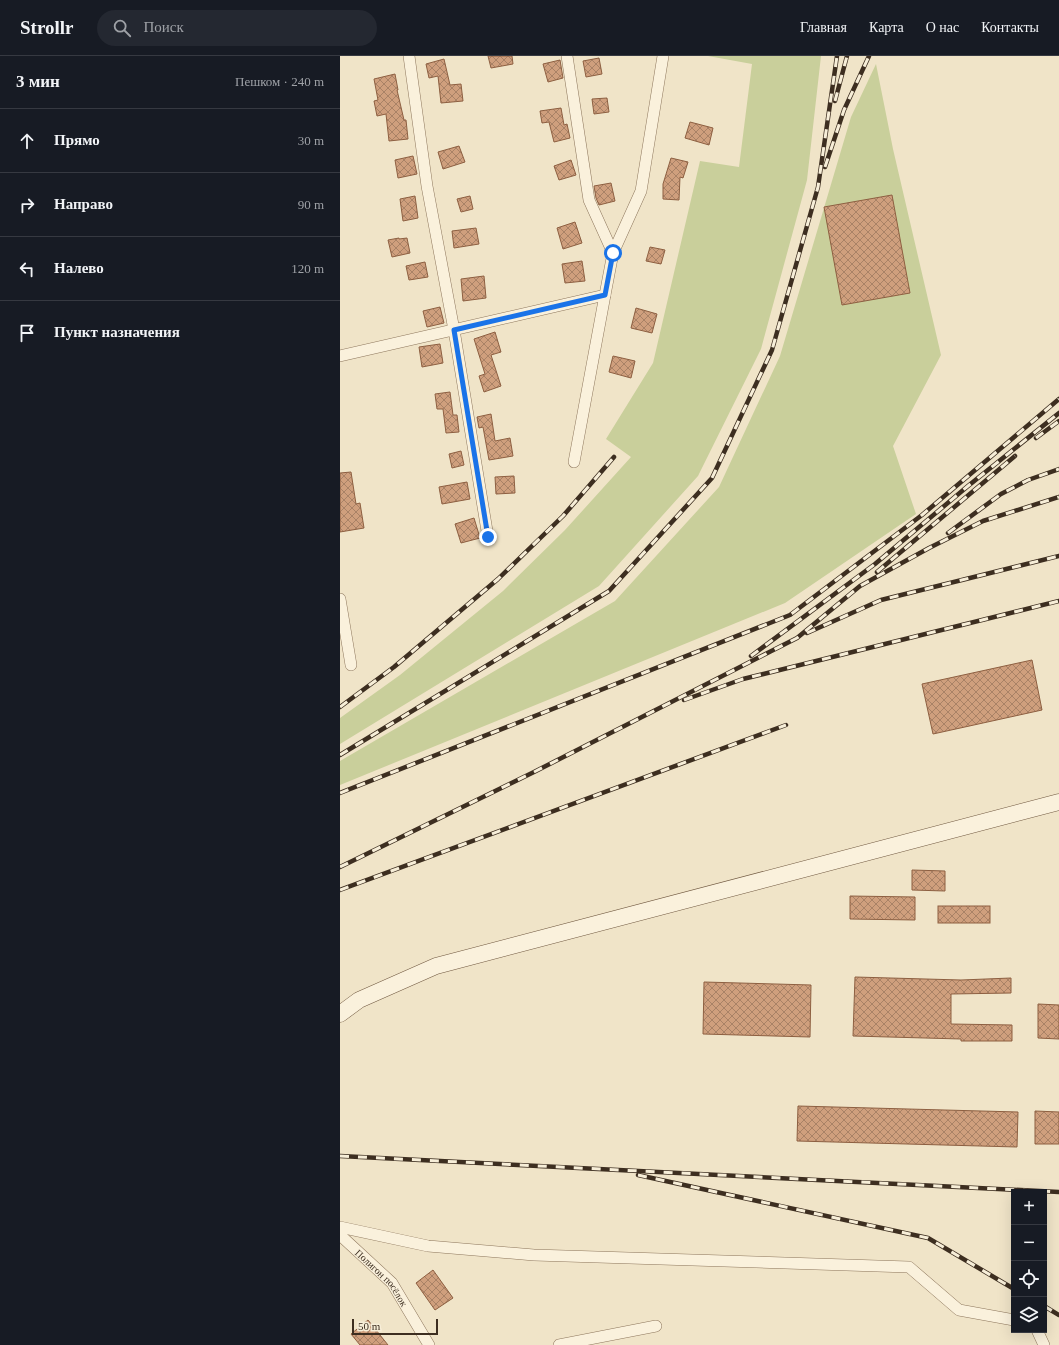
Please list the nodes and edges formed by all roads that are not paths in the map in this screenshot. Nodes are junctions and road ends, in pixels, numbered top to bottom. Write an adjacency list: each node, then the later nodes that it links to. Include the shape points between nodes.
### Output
1 (409, 56): 6 (street, via 427,186)
2 (567, 56): 4 (street, via 589,200)
3 (664, 56): 4 (street, via 641,190)
4 (613, 253): 5 (street)
5 (605, 295): 6 (street); 8 (street)
6 (454, 330): 7 (street); 9 (street)
7 (340, 356)
8 (574, 462)
9 (488, 537)
10 (340, 599): 11 (street)
11 (352, 665)
12 (1059, 802): 13 (street, via 436,966 359,1000)
13 (340, 1014)
14 (340, 1227): 16 (street, via 428,1246 534,1255 909,1267 959,1310)
15 (340, 1235): 19 (street, Полигон посёлок, via 392,1283)
16 (1011, 1319)
17 (656, 1326): 20 (street)
18 (1038, 1333): 21 (street)
19 (429, 1345)
20 (559, 1345)
21 (1044, 1345)

